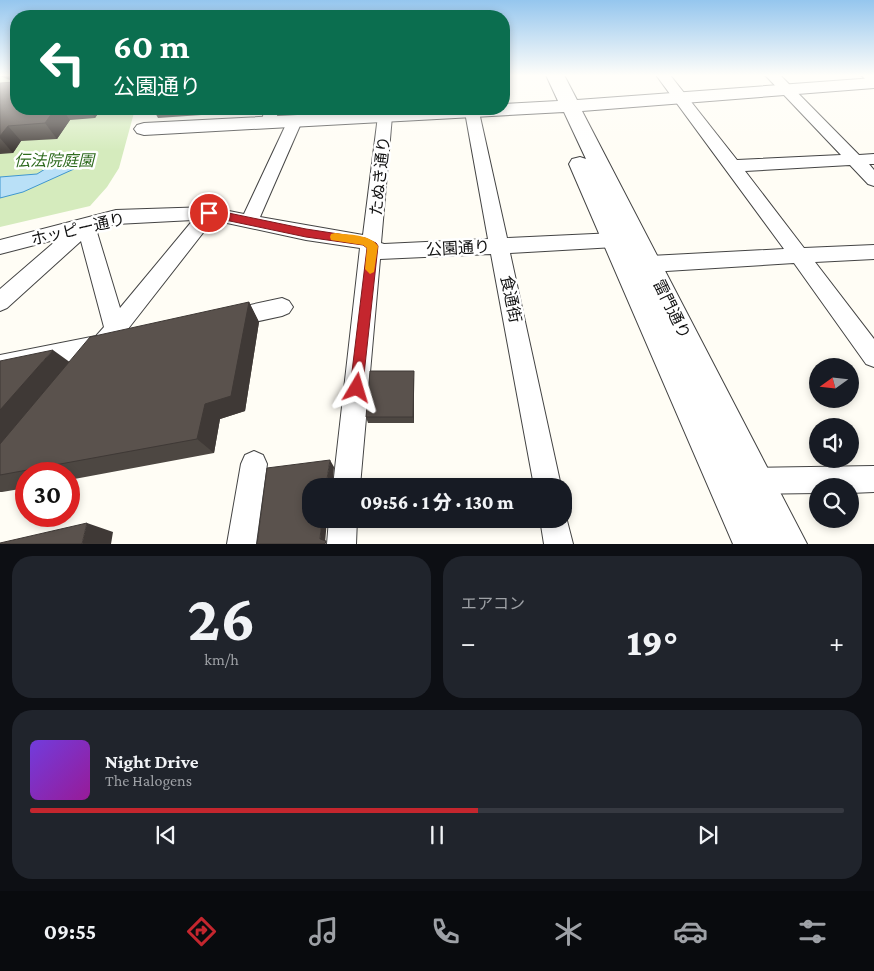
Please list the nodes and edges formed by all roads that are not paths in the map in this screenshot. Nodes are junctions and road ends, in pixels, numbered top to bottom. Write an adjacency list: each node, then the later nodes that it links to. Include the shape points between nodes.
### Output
1 (557, 100): 6 (street, 雷門通り)
2 (561, 100): 6 (street, 雷門通り)
3 (649, 100): 6 (street)
4 (682, 100): 16 (street)
5 (797, 100): 15 (street)
6 (562, 107): 7 (street); 22 (street, 雷門通り); 28 (street, 雷門通り)
7 (510, 110)
8 (394, 115): 11 (street)
9 (480, 115): 24 (street, 食通街)
10 (271, 116): 12 (street); 13 (street)
11 (385, 116): 12 (street); 23 (street, たぬき通り)
12 (294, 122): 19 (street)
13 (144, 129)
14 (874, 158): 15 (street)
15 (853, 159): 16 (street); 17 (street)
16 (733, 166): 27 (street)
17 (874, 180)
18 (209, 213): 19 (street, ホッピー通り); 20 (street, ホッピー通り, via 116,217); 32 (street)
19 (249, 222): 21 (street, ホッピー通り)
20 (86, 225): 25 (street, ホッピー通り); 29 (street); 32 (street)
21 (306, 233): 23 (street, 公園通り)
22 (615, 240): 24 (street, 公園通り); 42 (street, 雷門通り)
23 (373, 246): 24 (street, 公園通り, via 381,252); 38 (street, たぬき通り)
24 (499, 246): 39 (street, 食通街)
25 (0, 247)
26 (874, 252): 27 (street)
27 (800, 256): 28 (street); 34 (street)
28 (650, 264): 41 (street, 雷門通り)
29 (0, 302)
30 (282, 307): 31 (street)
31 (204, 323)
32 (109, 336): 33 (street); 35 (street); 36 (street)
33 (136, 338)
34 (873, 353)
35 (0, 366)
36 (79, 374)
37 (254, 464): 45 (street)
38 (348, 478)
39 (546, 478)
40 (874, 479): 41 (street)
41 (757, 480): 42 (street); 49 (street, 雷門通り)
42 (725, 482): 48 (street, 雷門通り)
43 (342, 528): 46 (street)
44 (556, 528): 47 (street)
45 (241, 544)
46 (341, 544)
47 (559, 544)
48 (753, 544)
49 (788, 544)

